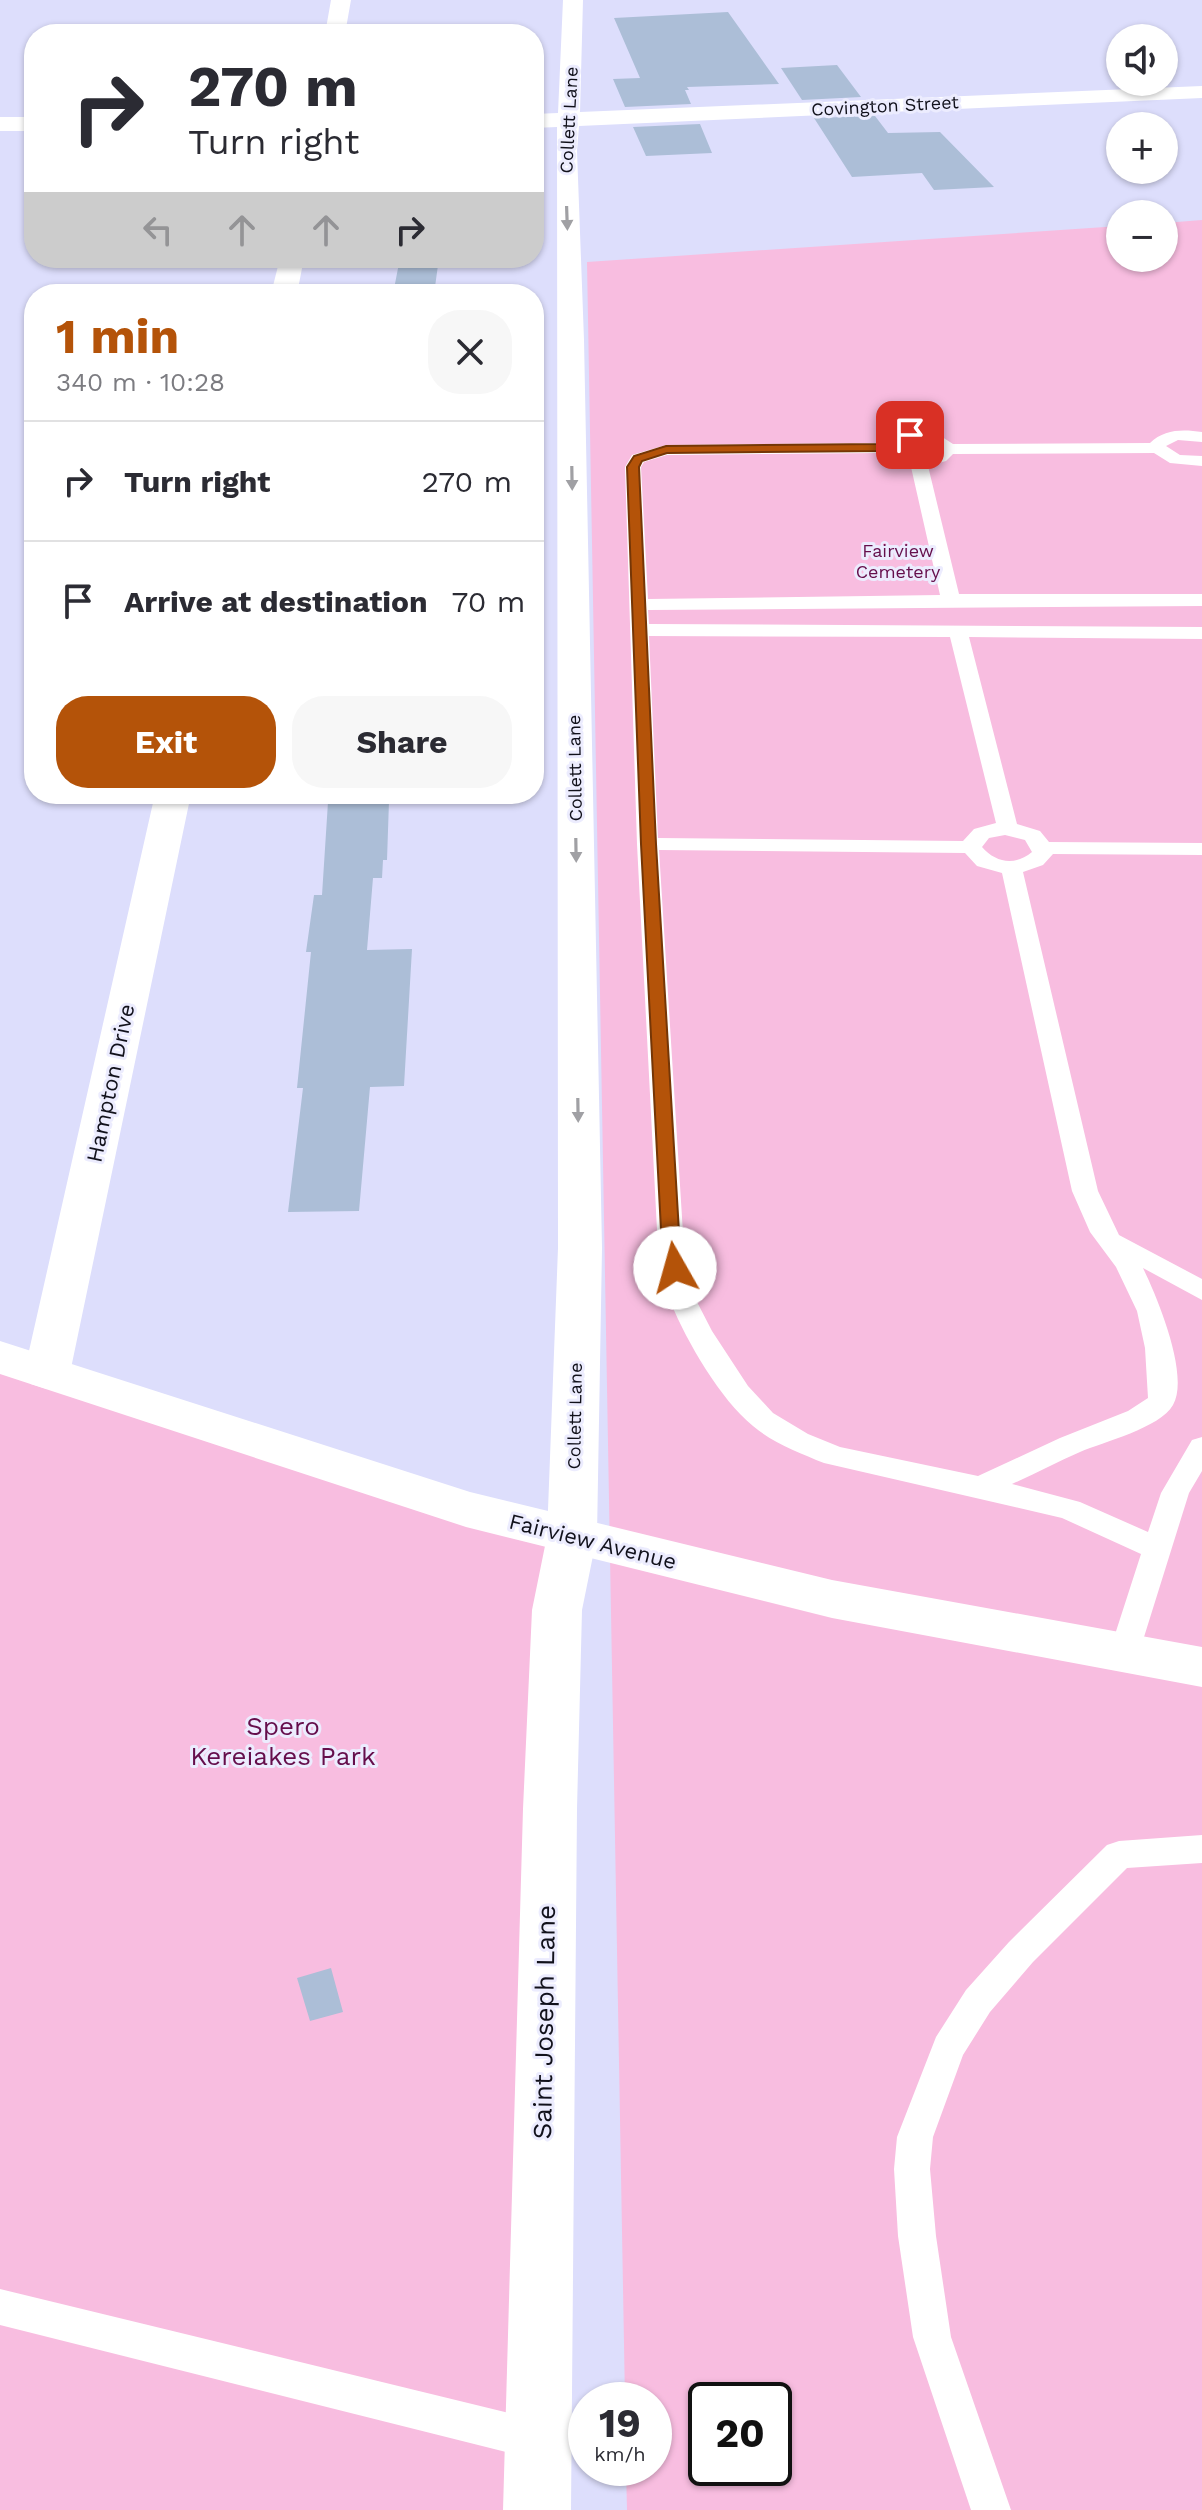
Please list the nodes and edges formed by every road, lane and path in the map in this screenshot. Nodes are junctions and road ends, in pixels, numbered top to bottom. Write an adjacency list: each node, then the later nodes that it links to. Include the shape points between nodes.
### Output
1 (341, 0): 3 (street)
2 (573, 0): 6 (street, Collett Lane)
3 (337, 24)
4 (1202, 92): 6 (street, Covington Street)
5 (544, 121): 6 (street, Covington Street)
6 (568, 121): 34 (street, Collett Lane, one-way to 34, via 580,1232)
7 (0, 124): 8 (street)
8 (24, 124)
9 (1202, 437): 11 (lane, via 1167,437)
10 (883, 448): 12 (lane, via 892,438 910,435 935,439); 14 (lane, via 894,458); 18 (lane, via 676,449 638,459 633,467)
11 (1158, 448): 12 (lane); 13 (lane, via 1167,456)
12 (947, 449): 14 (lane, via 942,457)
13 (1197, 461): 15 (lane)
14 (918, 462): 16 (lane)
15 (1202, 485)
16 (951, 600): 17 (lane); 18 (lane); 20 (lane, via 974,604 988,614 985,626); 20 (lane, via 926,604 918,616 931,628)
17 (1202, 600)
18 (638, 605): 19 (lane)
19 (639, 630): 20 (lane); 24 (lane)
20 (958, 633): 21 (lane); 23 (lane)
21 (1202, 633)
22 (170, 804): 31 (street, Hampton Drive)
23 (1008, 829): 25 (lane, via 981,833); 26 (lane, via 1034,837)
24 (648, 844): 25 (lane); 33 (lane, via 671,1249 683,1300 699,1333 738,1393 781,1433 854,1461)
25 (971, 847): 28 (lane, via 987,863)
26 (1043, 848): 27 (lane); 28 (lane, via 1036,862)
27 (1202, 849)
28 (1011, 867): 29 (lane, via 1085,1191)
29 (1103, 1232): 30 (lane); 33 (lane, via 1128,1264 1150,1311 1159,1348 1161,1402 1138,1418)
30 (1202, 1291)
31 (13, 1364): 34 (street, Fairview Avenue, via 428,1498)
32 (1202, 1447): 35 (lane, via 1175,1493)
33 (981, 1487): 35 (lane, via 1070,1509)
34 (572, 1536): 36 (street, Fairview Avenue, via 832,1599); 40 (street, Saint Joseph Lane, via 557,1610 554,1687)
35 (1155, 1548): 36 (lane)
36 (1124, 1653): 37 (street, Fairview Avenue)
37 (1202, 1667)
38 (1202, 1849): 41 (lane, via 1119,1855 978,2001 948,2048 925,2104 912,2169 932,2337)
39 (0, 2307): 40 (lane)
40 (538, 2440): 42 (street, Saint Joseph Lane)
41 (994, 2504)
42 (537, 2510)

